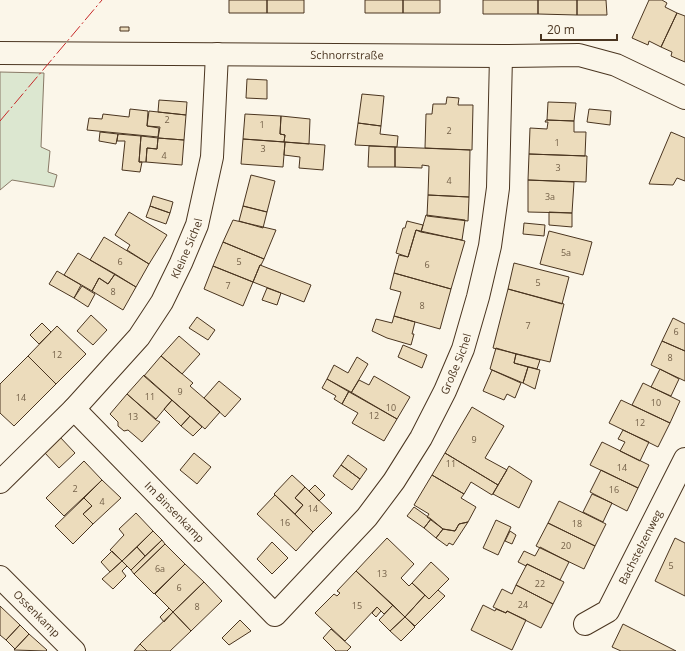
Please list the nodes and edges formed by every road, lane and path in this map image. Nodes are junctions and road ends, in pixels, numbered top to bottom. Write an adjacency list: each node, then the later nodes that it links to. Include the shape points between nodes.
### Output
1 (0, 52): 2 (street, Schnorrstraße)
2 (217, 54): 3 (street, Schnorrstraße); 5 (street, Kleine Sichel, via 212,157 192,238 162,302 139,337)
3 (501, 56): 4 (street, Schnorrstraße, via 579,55 616,65); 9 (street, Große Sichel, via 498,188 490,246 463,349 421,438 394,481 367,517)
4 (685, 98)
5 (74, 410): 7 (street); 9 (street, Im Binsenkamp)
6 (685, 459): 10 (street, Bachstelzenweg, via 608,612)
7 (0, 482)
8 (0, 577): 11 (street, Ossenkamp)
9 (274, 615)
10 (585, 624)
11 (74, 651)

